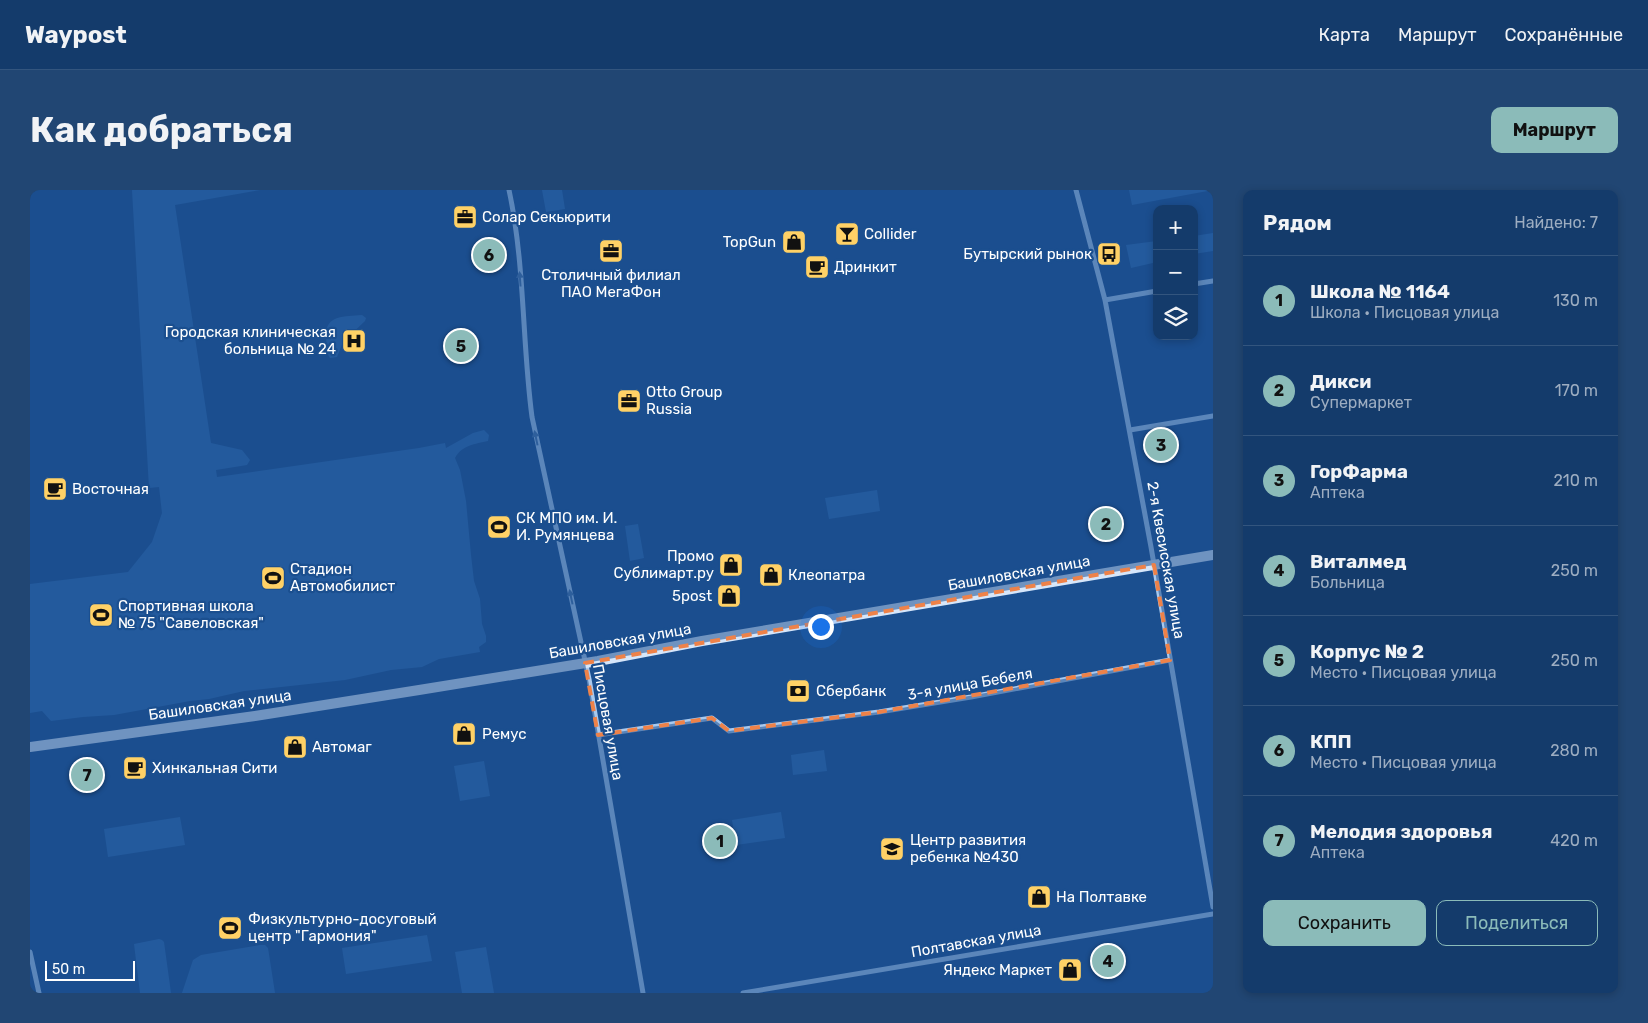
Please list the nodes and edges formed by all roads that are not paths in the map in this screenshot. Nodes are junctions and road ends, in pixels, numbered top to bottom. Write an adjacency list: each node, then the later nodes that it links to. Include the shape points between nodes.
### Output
1 (509, 190): 12 (street, Писцовая улица, one-way to 1, via 532,417 517,238)
2 (1076, 190): 6 (street, 2-я Квесисская улица)
3 (1213, 281): 4 (street)
4 (1198, 283)
5 (1153, 292): 6 (street)
6 (1105, 300): 8 (street, 2-я Квесисская улица)
7 (1213, 416): 8 (street)
8 (1130, 430): 10 (street, 2-я Квесисская улица)
9 (1213, 555): 10 (main road, Башиловская улица)
10 (1154, 565): 11 (street, 2-я Квесисская улица); 12 (main road, Башиловская улица)
11 (1170, 660): 13 (street, 3-я улица Бебеля, via 861,714 729,731 712,718); 15 (street, 2-я Квесисская улица)
12 (585, 663): 13 (street, Писцовая улица); 14 (main road, Башиловская улица, via 255,716)
13 (598, 735): 19 (street, Писцовая улица)
14 (30, 747)
15 (1213, 907)
16 (1213, 914): 20 (street, Полтавская улица)
17 (30, 952): 18 (street)
18 (39, 993)
19 (643, 993)
20 (743, 993)

